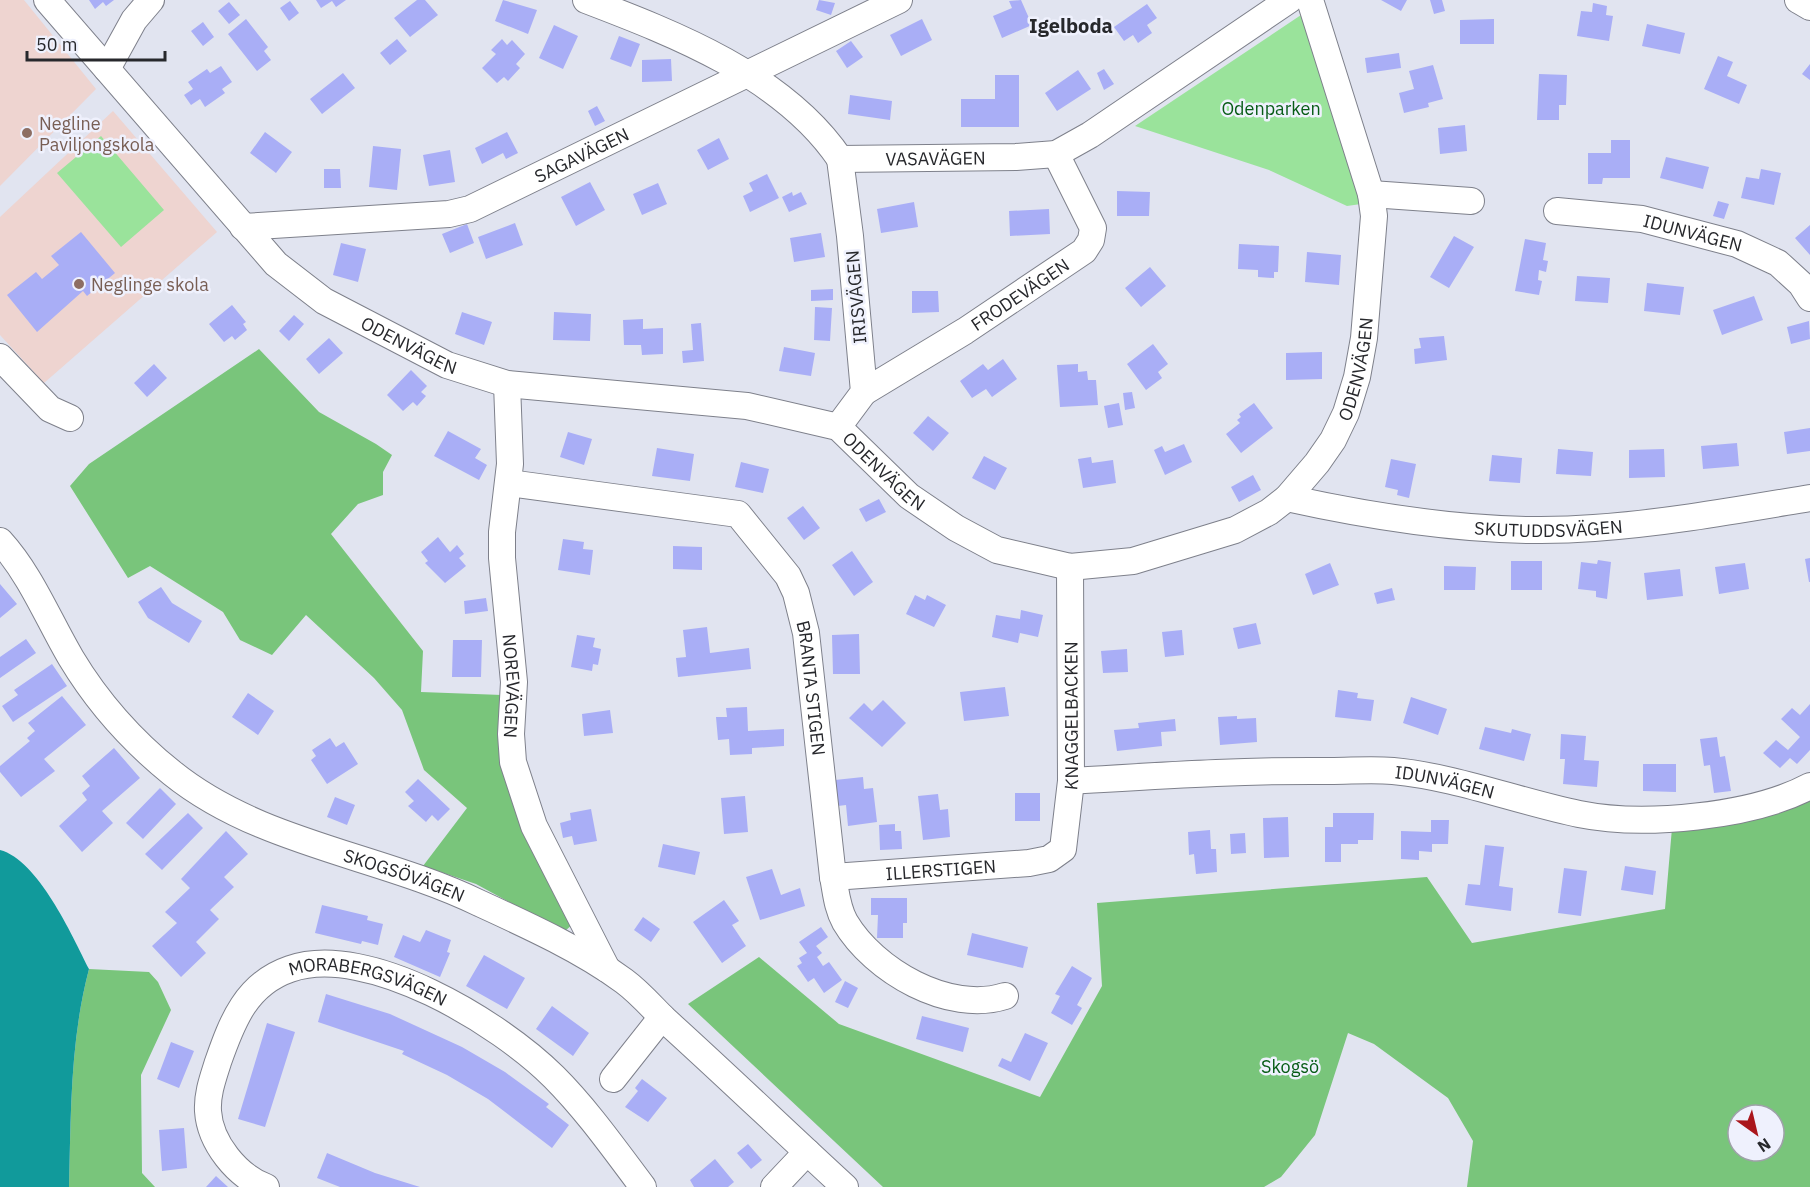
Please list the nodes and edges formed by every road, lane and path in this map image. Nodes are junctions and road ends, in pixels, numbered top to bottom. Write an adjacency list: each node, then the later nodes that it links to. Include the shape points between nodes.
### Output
1 (47, 0): 9 (street, ODENVÄGEN)
2 (151, 0): 9 (street, via 134,20)
3 (586, 0): 10 (street, via 694,44)
4 (899, 0): 10 (street, SAGAVÄGEN)
5 (1289, 0): 11 (street, VASAVÄGEN)
6 (1310, 0): 13 (street, ODENVÄGEN)
7 (1798, 0): 8 (street)
8 (1810, 7)
9 (107, 69): 16 (street, ODENVÄGEN)
10 (746, 73): 12 (street, via 779,96 830,144); 16 (street, SAGAVÄGEN, via 470,209 449,214)
11 (1056, 154): 12 (street, VASAVÄGEN); 20 (street, FRODEVÄGEN, via 1093,228 1084,251 965,331)
12 (840, 159): 20 (street, IRISVÄGEN)
13 (1371, 194): 14 (street); 24 (street, ODENVÄGEN, via 1374,216 1357,377 1333,440)
14 (1471, 201)
15 (1557, 211): 17 (street, IDUNVÄGEN, via 1642,219 1737,244 1778,263)
16 (243, 227): 19 (street, ODENVÄGEN, via 276,264 324,301 447,365)
17 (1810, 298)
18 (0, 357): 21 (street, via 50,409)
19 (507, 384): 22 (street, ODENVÄGEN, via 747,406); 23 (street, NOREVÄGEN)
20 (864, 392): 22 (street)
21 (70, 418)
22 (838, 427): 27 (street, ODENVÄGEN, via 909,495 956,528 997,550)
23 (509, 483): 31 (street, BRANTA STIGEN, via 728,512 738,514 749,526 788,576 806,633); 32 (street, NOREVÄGEN, via 502,558 514,682 513,762 534,826)
24 (1287, 498): 25 (street, SKUTUDDSVÄGEN, via 1366,515 1523,530 1593,528); 27 (street, ODENVÄGEN, via 1252,521 1207,540 1133,561)
25 (1810, 498)
26 (0, 541): 32 (street, SKOGSÖVÄGEN, via 108,712 146,751 197,792 273,828 418,877 478,902)
27 (1070, 567): 28 (street, KNAGGELBACKEN)
28 (1071, 781): 29 (street, IDUNVÄGEN, via 1245,770 1391,771 1442,777 1582,814 1641,819 1721,814 1767,804); 30 (street, KNAGGELBACKEN, via 1062,849)
29 (1810, 786)
30 (1049, 859): 31 (street, ILLERSTIGEN)
31 (833, 877): 33 (street, BRANTA STIGEN, via 837,904 845,922 879,959 916,986 962,1002 986,1002)
32 (607, 969): 34 (street, SKOGSÖVÄGEN, via 628,983)
33 (1005, 996)
34 (663, 1017): 35 (street); 36 (street, SKOGSÖVÄGEN)
35 (613, 1079)
36 (807, 1152): 39 (street); 40 (street, SKOGSÖVÄGEN)
37 (266, 1187): 38 (street, MORABERGSVÄGEN, via 230,1160 213,1135 208,1111 210,1088 230,1027 250,994 291,969 337,963 436,994 503,1037 555,1078)
38 (643, 1187)
39 (774, 1187)
40 (845, 1187)

